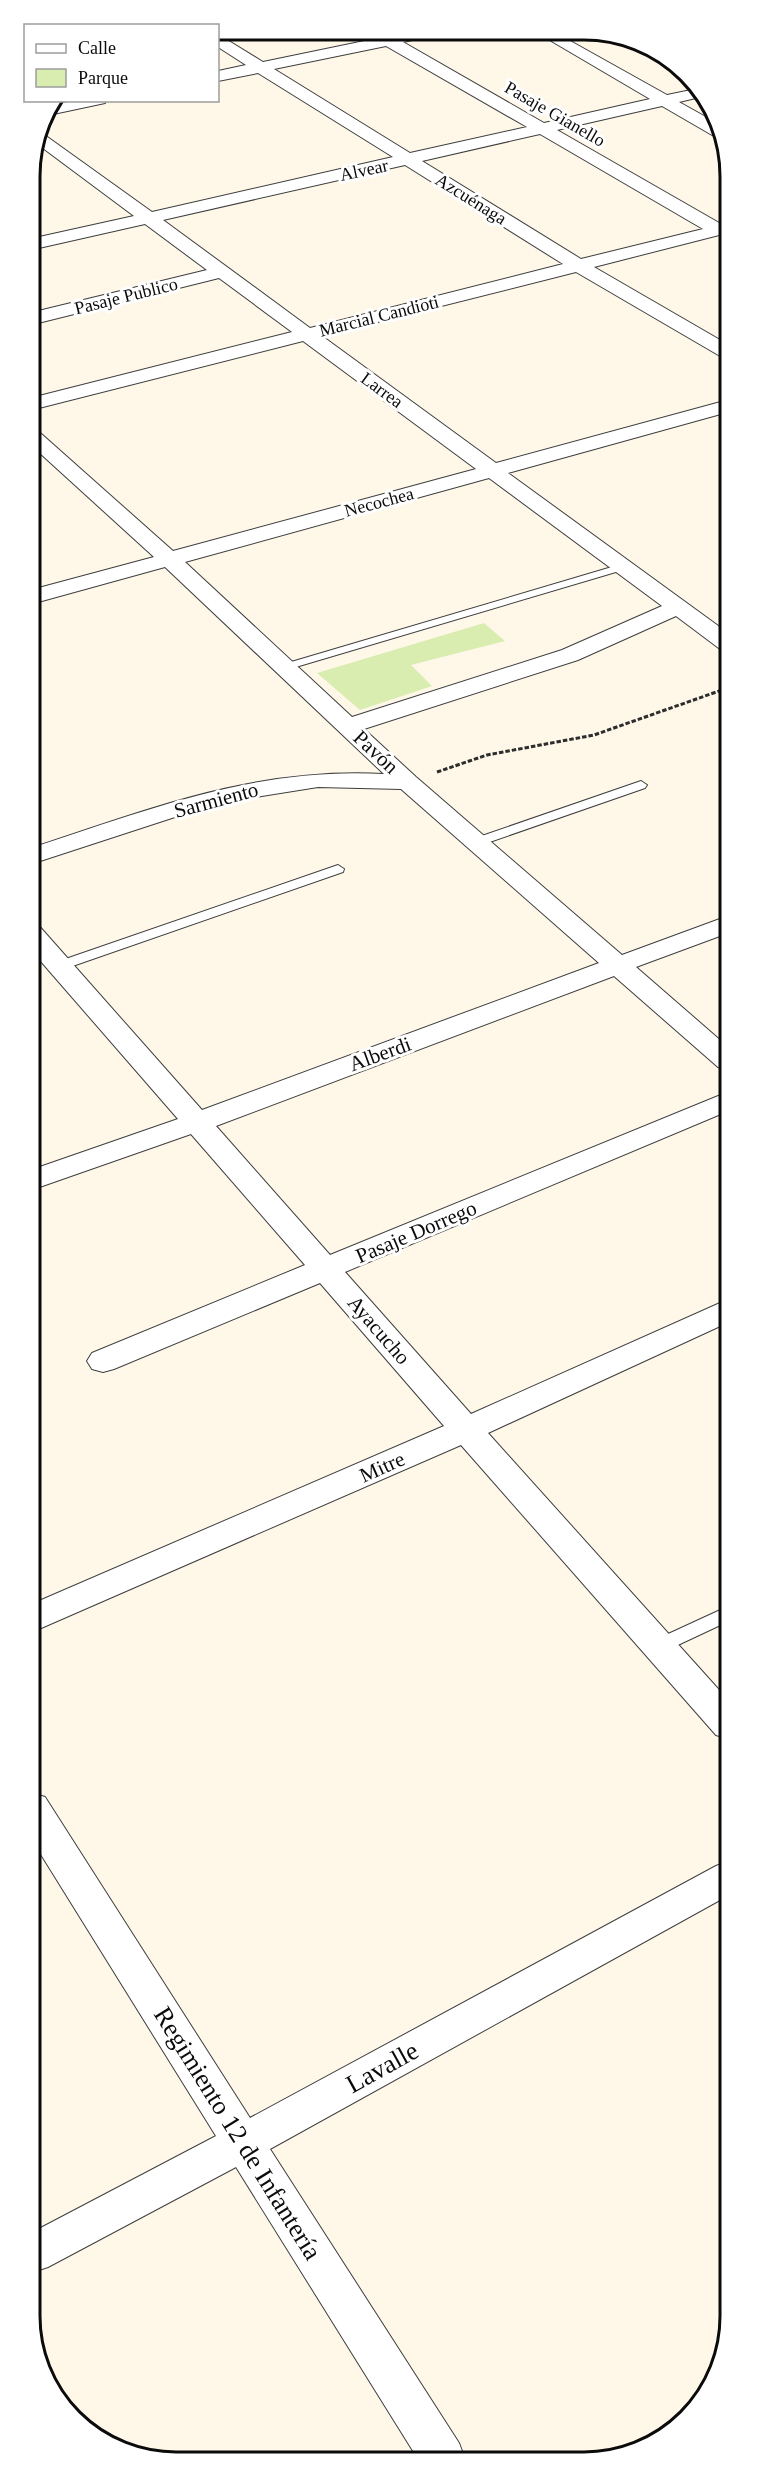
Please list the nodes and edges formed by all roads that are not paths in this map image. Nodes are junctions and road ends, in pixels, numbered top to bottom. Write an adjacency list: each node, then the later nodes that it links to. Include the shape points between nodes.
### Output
1 (364, 40): 5 (street)
2 (387, 40): 12 (street, Pasaje Gianello)
3 (558, 40): 8 (street)
4 (219, 42): 5 (street, Azcuénaga)
5 (259, 67): 6 (street); 14 (street, Azcuénaga)
6 (219, 76)
7 (692, 94): 8 (street, Alvear)
8 (664, 101): 11 (street); 12 (street, Alvear)
9 (90, 102): 10 (street)
10 (58, 109)
11 (709, 125)
12 (542, 128): 14 (street, Alvear); 16 (street, Pasaje Gianello)
13 (45, 141): 15 (street, Larrea)
14 (408, 160): 15 (street, Alvear); 19 (street, Azcuénaga)
15 (148, 218): 18 (street, Alvear); 20 (street, Larrea)
16 (720, 227)
17 (720, 230): 19 (street, Marcial Candioti)
18 (41, 242)
19 (579, 266): 22 (street, Marcial Candioti); 23 (street, Azcuénaga)
20 (222, 272): 21 (street, Pasaje Publico); 22 (street, Larrea)
21 (41, 316)
22 (306, 334): 24 (street, Marcial Candioti); 27 (street, Larrea)
23 (720, 347)
24 (41, 401)
25 (720, 408): 27 (street, Necochea)
26 (41, 444): 28 (street, Pavón)
27 (492, 471): 28 (street, Necochea); 29 (street, Larrea)
28 (169, 559): 30 (street, Necochea); 33 (street, Pavón)
29 (622, 567): 31 (street, Larrea); 33 (lane)
30 (41, 594)
31 (678, 607): 32 (street, Larrea); 34 (street, via 570,655)
32 (718, 626)
33 (285, 667): 34 (street, Pavón)
34 (348, 726): 35 (street, Pavón)
35 (407, 782): 37 (street, Pavón); 38 (street, Sarmiento, via 308,780 267,786 175,810)
36 (641, 785): 37 (lane)
37 (477, 842): 42 (street, Pavón)
38 (41, 853)
39 (338, 869): 43 (lane)
40 (720, 927): 42 (street, Alberdi)
41 (41, 944): 43 (street, Ayacucho)
42 (619, 965): 44 (street, Pavón); 46 (street, Alberdi)
43 (59, 966): 46 (street, Ayacucho)
44 (720, 1054)
45 (720, 1105): 48 (street, Pasaje Dorrego)
46 (198, 1122): 47 (street, Alberdi); 48 (street, Ayacucho)
47 (41, 1178)
48 (325, 1269): 50 (street, Pasaje Dorrego); 51 (street, Ayacucho)
49 (719, 1313): 51 (street, Mitre)
50 (103, 1361)
51 (466, 1430): 52 (street, Mitre); 54 (street, Ayacucho)
52 (40, 1615)
53 (719, 1618): 54 (lane)
54 (659, 1646): 55 (street, Ayacucho)
55 (719, 1714)
56 (40, 1821): 58 (street, Regimiento 12 de Infantería)
57 (719, 1882): 58 (street, Lavalle)
58 (244, 2142): 59 (street, Lavalle); 60 (street, Regimiento 12 de Infantería)
59 (40, 2249)
60 (438, 2452)

